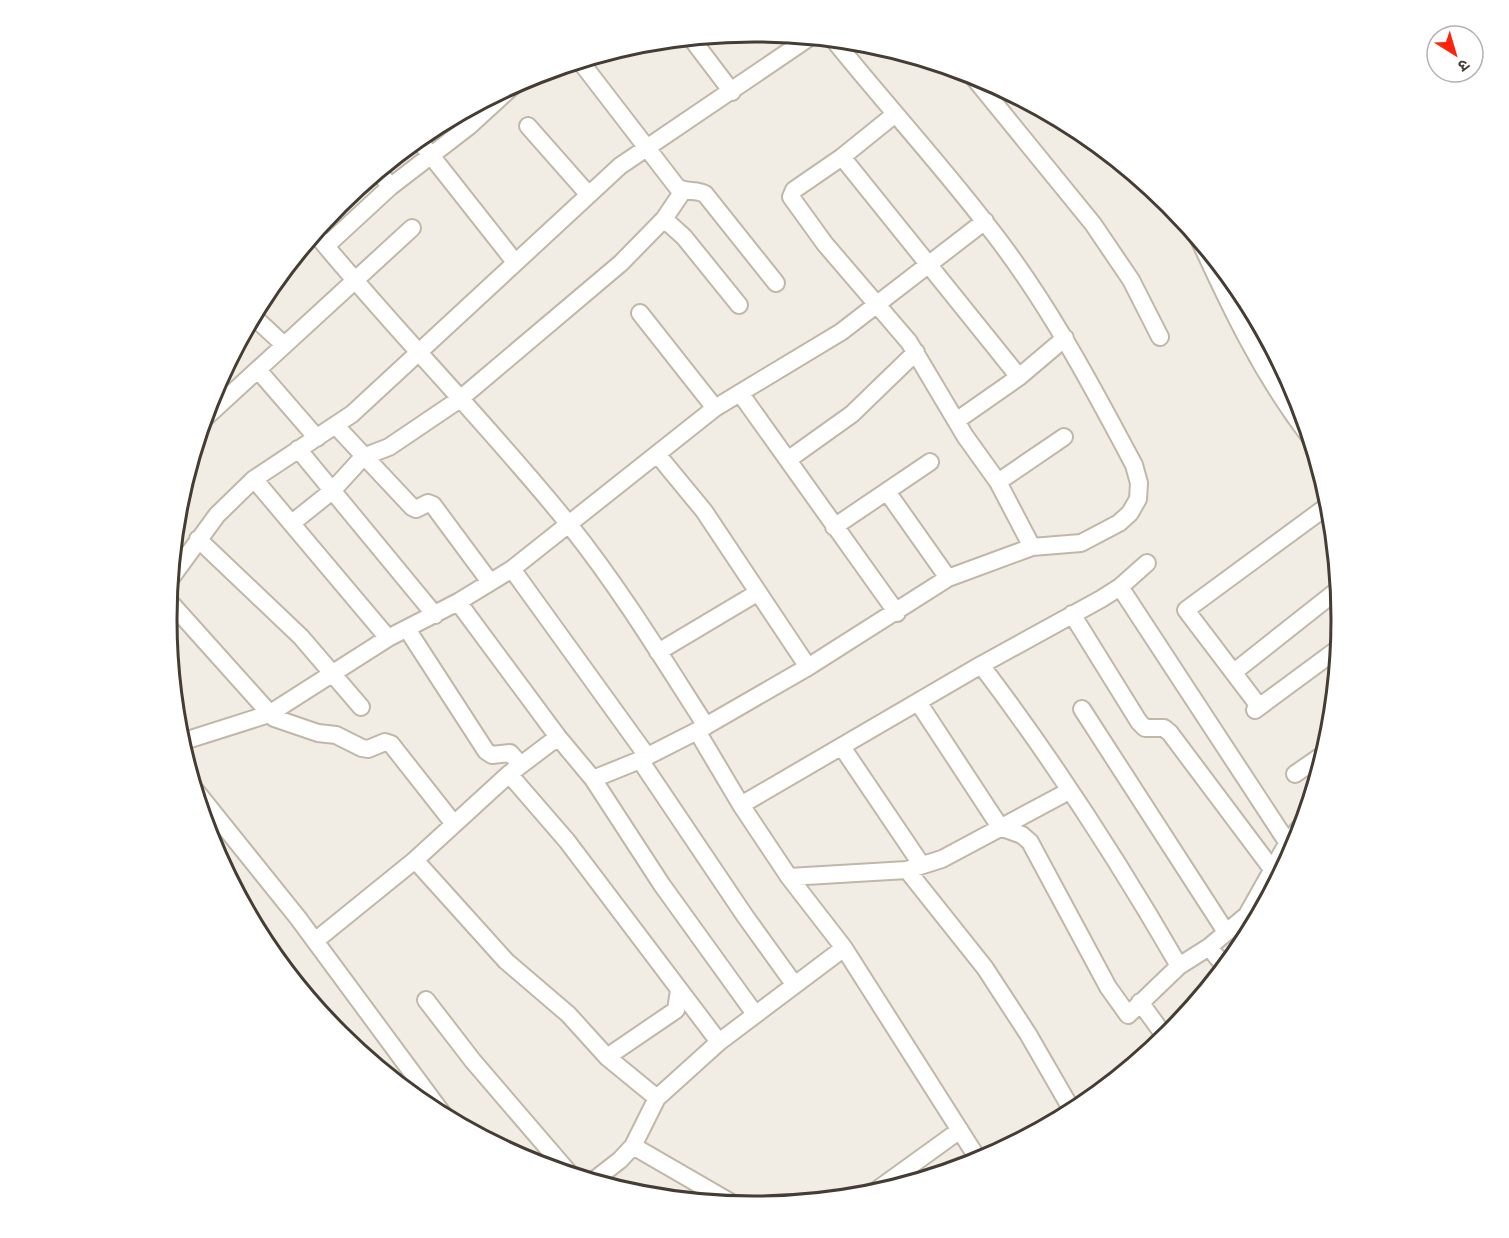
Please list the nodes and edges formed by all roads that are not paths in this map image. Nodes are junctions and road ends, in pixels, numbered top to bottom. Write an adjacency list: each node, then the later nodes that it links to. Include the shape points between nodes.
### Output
1 (800, 44): 6 (street)
2 (696, 45): 6 (street)
3 (841, 49): 8 (street)
4 (585, 68): 11 (street)
5 (984, 90): 32 (street, via 1093,224 1131,280)
6 (732, 92): 11 (street)
7 (487, 108): 12 (street)
8 (894, 115): 13 (street); 19 (street)
9 (528, 126): 17 (street)
10 (423, 147): 12 (street)
11 (646, 147): 16 (street); 17 (street)
12 (431, 157): 15 (street); 23 (street)
13 (842, 157): 24 (street); 28 (street, via 794,190 791,197)
14 (383, 177): 15 (street)
15 (390, 187): 22 (street)
16 (683, 190): 18 (street); 27 (street, via 705,194)
17 (588, 194): 23 (street)
18 (664, 219): 29 (street, via 684,237); 40 (street, via 621,263)
19 (985, 221): 24 (street); 33 (street)
20 (412, 228): 26 (street)
21 (321, 240): 22 (street)
22 (326, 246): 26 (street)
23 (515, 262): 36 (street)
24 (928, 264): 28 (street); 38 (street)
25 (1213, 269): 43 (street, via 1266,375)
26 (354, 279): 34 (street); 36 (street)
27 (776, 283)
28 (877, 304): 35 (street); 39 (street, via 841,332)
29 (739, 305)
30 (640, 313): 42 (street)
31 (260, 322): 34 (street)
32 (1160, 337)
33 (1065, 338): 38 (street); 62 (street, via 1134,465 1138,499 1119,523 1081,543)
34 (283, 344): 37 (street)
35 (915, 352): 44 (street); 51 (street, via 852,414)
36 (421, 353): 40 (street); 45 (street)
37 (258, 370): 41 (street); 47 (street)
38 (1018, 377): 44 (street)
39 (740, 393): 42 (street); 51 (street)
40 (460, 399): 50 (street, via 389,447); 59 (street)
41 (218, 406)
42 (715, 408): 49 (street)
43 (1294, 414)
44 (956, 421): 54 (street)
45 (336, 426): 47 (street); 50 (street)
46 (1064, 437): 54 (street)
47 (317, 438): 48 (street)
48 (298, 450): 53 (street); 55 (street)
49 (657, 454): 59 (street); 69 (street, via 704,511)
50 (363, 457): 55 (street); 67 (street, via 412,507 433,505)
51 (789, 459): 60 (street)
52 (930, 462): 56 (street)
53 (254, 479): 58 (street); 61 (street)
54 (998, 482): 62 (street)
55 (332, 491): 58 (street); 75 (street)
56 (888, 493): 60 (street); 66 (street)
57 (1321, 511): 82 (street, via 1186,610)
58 (292, 523): 77 (street)
59 (569, 525): 65 (street); 78 (street)
60 (834, 527): 73 (street)
61 (198, 539): 64 (street); 83 (street, via 301,637)
62 (1032, 547): 66 (street)
63 (1147, 563): 68 (street)
64 (180, 565)
65 (512, 569): 67 (street); 92 (street)
66 (948, 578): 73 (street)
67 (490, 582): 71 (street)
68 (1120, 587): 74 (street); 102 (street)
69 (757, 593): 78 (street); 81 (street)
70 (1331, 596): 82 (street)
71 (458, 602): 75 (street); 89 (street)
72 (177, 611): 87 (street)
73 (897, 613): 81 (street)
74 (1072, 614): 80 (street); 106 (street, via 1139,722 1145,728 1164,728 1170,733)
75 (435, 615): 76 (street)
76 (407, 629): 77 (street); 94 (street, via 486,751 492,755 510,753)
77 (388, 638): 83 (street)
78 (658, 652): 88 (street)
79 (1330, 654): 82 (street, via 1257,708)
80 (981, 664): 84 (street); 97 (street)
81 (808, 667): 88 (street)
82 (1234, 672)
83 (333, 675): 85 (street); 87 (street)
84 (918, 702): 91 (street); 101 (street)
85 (361, 707)
86 (1082, 709): 110 (street)
87 (269, 714): 90 (street); 100 (street, via 299,728 336,735 362,748 391,744)
88 (701, 728): 92 (street); 98 (street)
89 (558, 737): 94 (street); 96 (street)
90 (190, 738)
91 (842, 747): 98 (street); 105 (street)
92 (644, 758): 96 (street); 116 (street, via 745,916)
93 (1314, 761): 95 (street)
94 (515, 770): 100 (street); 117 (street)
95 (1295, 774)
96 (593, 779): 120 (street, via 644,859)
97 (1069, 791): 101 (street); 115 (street, via 1130,882)
98 (741, 805): 107 (street)
99 (209, 808): 111 (street)
100 (454, 824): 103 (street)
101 (1000, 827): 105 (street, via 942,859); 119 (street, via 1030,842 1108,987 1128,1015)
102 (1287, 842)
103 (415, 860): 111 (street); 123 (street, via 506,961 568,1014)
104 (1278, 862): 106 (street)
105 (914, 867): 107 (street); 126 (street, via 1007,999)
106 (1272, 869): 108 (street)
107 (789, 877): 113 (street)
108 (1260, 896)
109 (1245, 923): 110 (street)
110 (1226, 932): 112 (street)
111 (315, 941): 124 (street)
112 (1209, 947): 114 (street); 115 (street)
113 (844, 948): 116 (street); 127 (street)
114 (1220, 960)
115 (1179, 966): 119 (street)
116 (794, 984): 120 (street)
117 (679, 990): 122 (street); 123 (street, via 676,1010)
118 (426, 999): 130 (street)
119 (1140, 1002): 121 (street)
120 (755, 1014): 122 (street)
121 (1160, 1030)
122 (719, 1042): 125 (street)
123 (607, 1057): 125 (street)
124 (431, 1097)
125 (657, 1098): 128 (street)
126 (1068, 1103)
127 (960, 1130): 129 (street); 132 (street)
128 (633, 1146): 131 (street); 133 (street)
129 (974, 1152)
130 (559, 1161)
131 (601, 1175)
132 (892, 1179)
133 (718, 1195)

